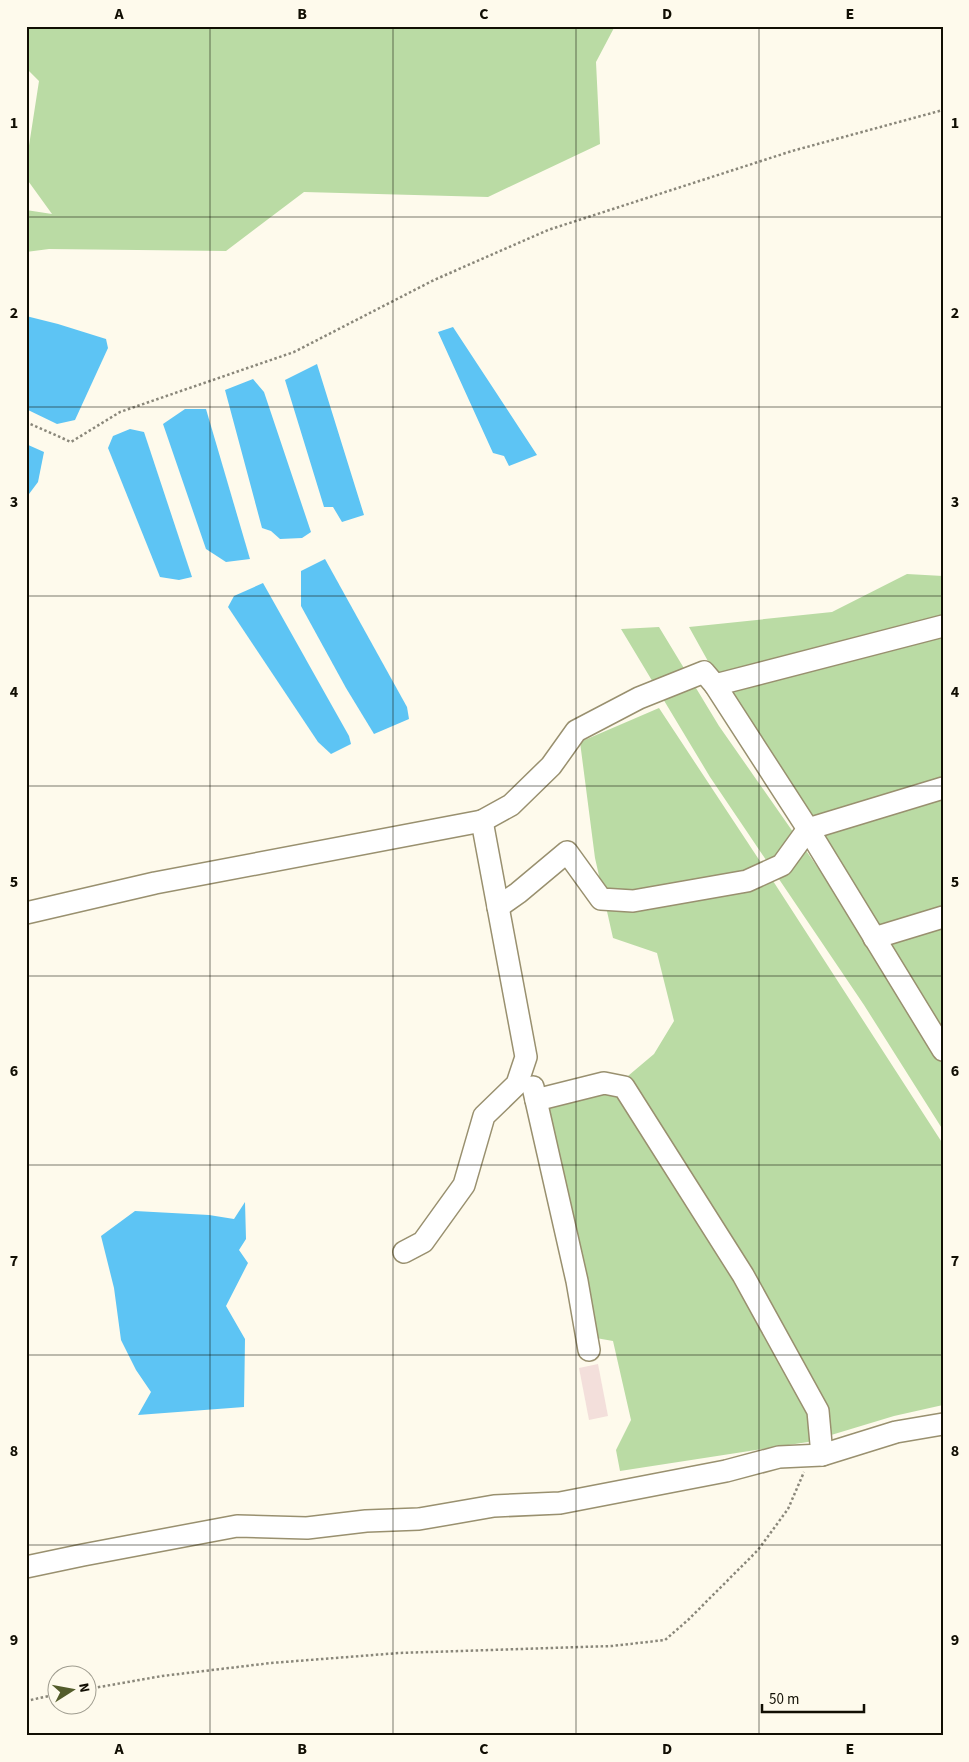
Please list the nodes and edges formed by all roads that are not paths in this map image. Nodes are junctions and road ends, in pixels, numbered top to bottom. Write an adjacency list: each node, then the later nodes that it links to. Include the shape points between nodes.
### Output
1 (943, 626): 2 (street)
2 (716, 685): 4 (street, via 704,672 639,698 576,731 551,766 511,805); 5 (street)
3 (943, 788): 5 (street)
4 (482, 822): 6 (street); 7 (street, via 155,883)
5 (808, 829): 6 (street, via 782,865 747,880 634,901 601,899 567,852); 9 (street)
6 (498, 907): 11 (street)
7 (26, 913)
8 (943, 917): 9 (street)
9 (874, 938): 10 (street)
10 (943, 1050)
11 (526, 1057): 12 (street); 13 (street, via 517,1084 484,1116 464,1185 423,1242)
12 (536, 1100): 14 (street, via 577,1281); 16 (street, via 604,1083 624,1087 743,1275 818,1411)
13 (404, 1252)
14 (588, 1350)
15 (943, 1424): 16 (street, via 896,1432)
16 (822, 1455): 17 (street, via 779,1457 726,1471 560,1503 494,1506 419,1519 306,1528 237,1526)
17 (26, 1568)

